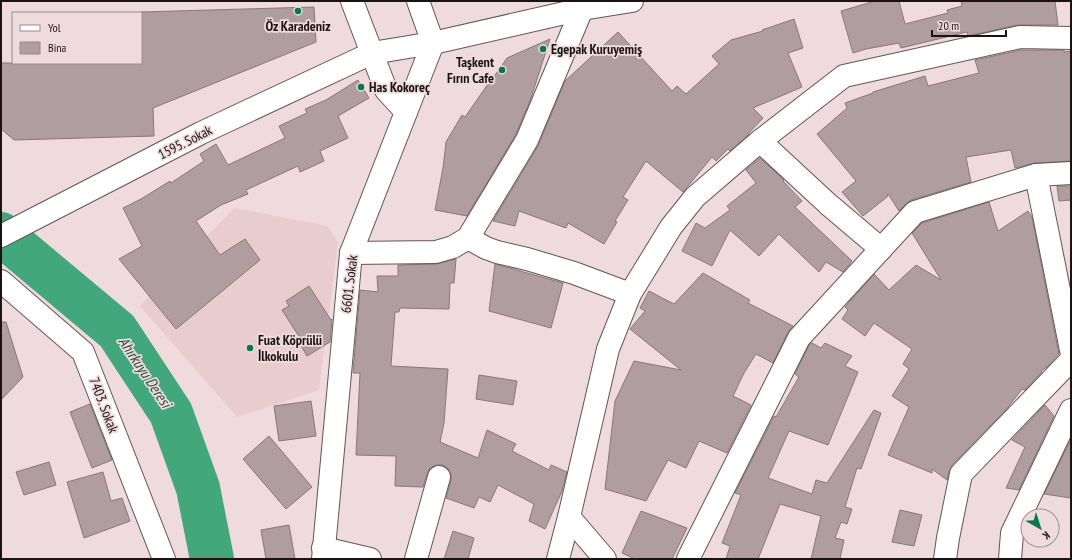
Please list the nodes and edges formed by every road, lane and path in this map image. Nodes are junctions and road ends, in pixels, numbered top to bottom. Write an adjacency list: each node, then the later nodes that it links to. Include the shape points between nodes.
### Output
1 (352, 1): 7 (street)
2 (418, 1): 6 (street)
3 (632, 1): 4 (street, 1595. Sokak)
4 (579, 5): 6 (street, 1595. Sokak); 13 (street, via 528,140)
5 (1071, 38): 9 (street, via 1020,37 844,76)
6 (433, 43): 7 (street, 1595. Sokak); 8 (street, 6601. Sokak)
7 (372, 53): 8 (street, via 386,90); 12 (street, 1595. Sokak, via 202,133)
8 (406, 112): 15 (street, 6601. Sokak)
9 (760, 141): 14 (street, via 828,204); 17 (street, via 695,197 671,227)
10 (1071, 173): 11 (street)
11 (1036, 175): 14 (street, via 915,212); 18 (street)
12 (1, 236)
13 (468, 238): 15 (street, via 454,247 436,252); 17 (street, via 497,252 574,273)
14 (881, 248): 29 (street, via 799,338)
15 (351, 253): 23 (street, 6601. Sokak)
16 (1, 281): 24 (street, 7403. Sokak, via 83,352)
17 (630, 294): 22 (street, via 608,349)
18 (1071, 350)
19 (1071, 360): 30 (street, via 961,474)
20 (1071, 410): 31 (street, via 1012,533)
21 (439, 477): 26 (street)
22 (569, 517): 27 (street); 28 (street)
23 (323, 553): 25 (street)
24 (164, 559)
25 (370, 559)
26 (416, 559)
27 (558, 559)
28 (605, 559)
29 (688, 559)
30 (945, 559)
31 (1010, 559)

